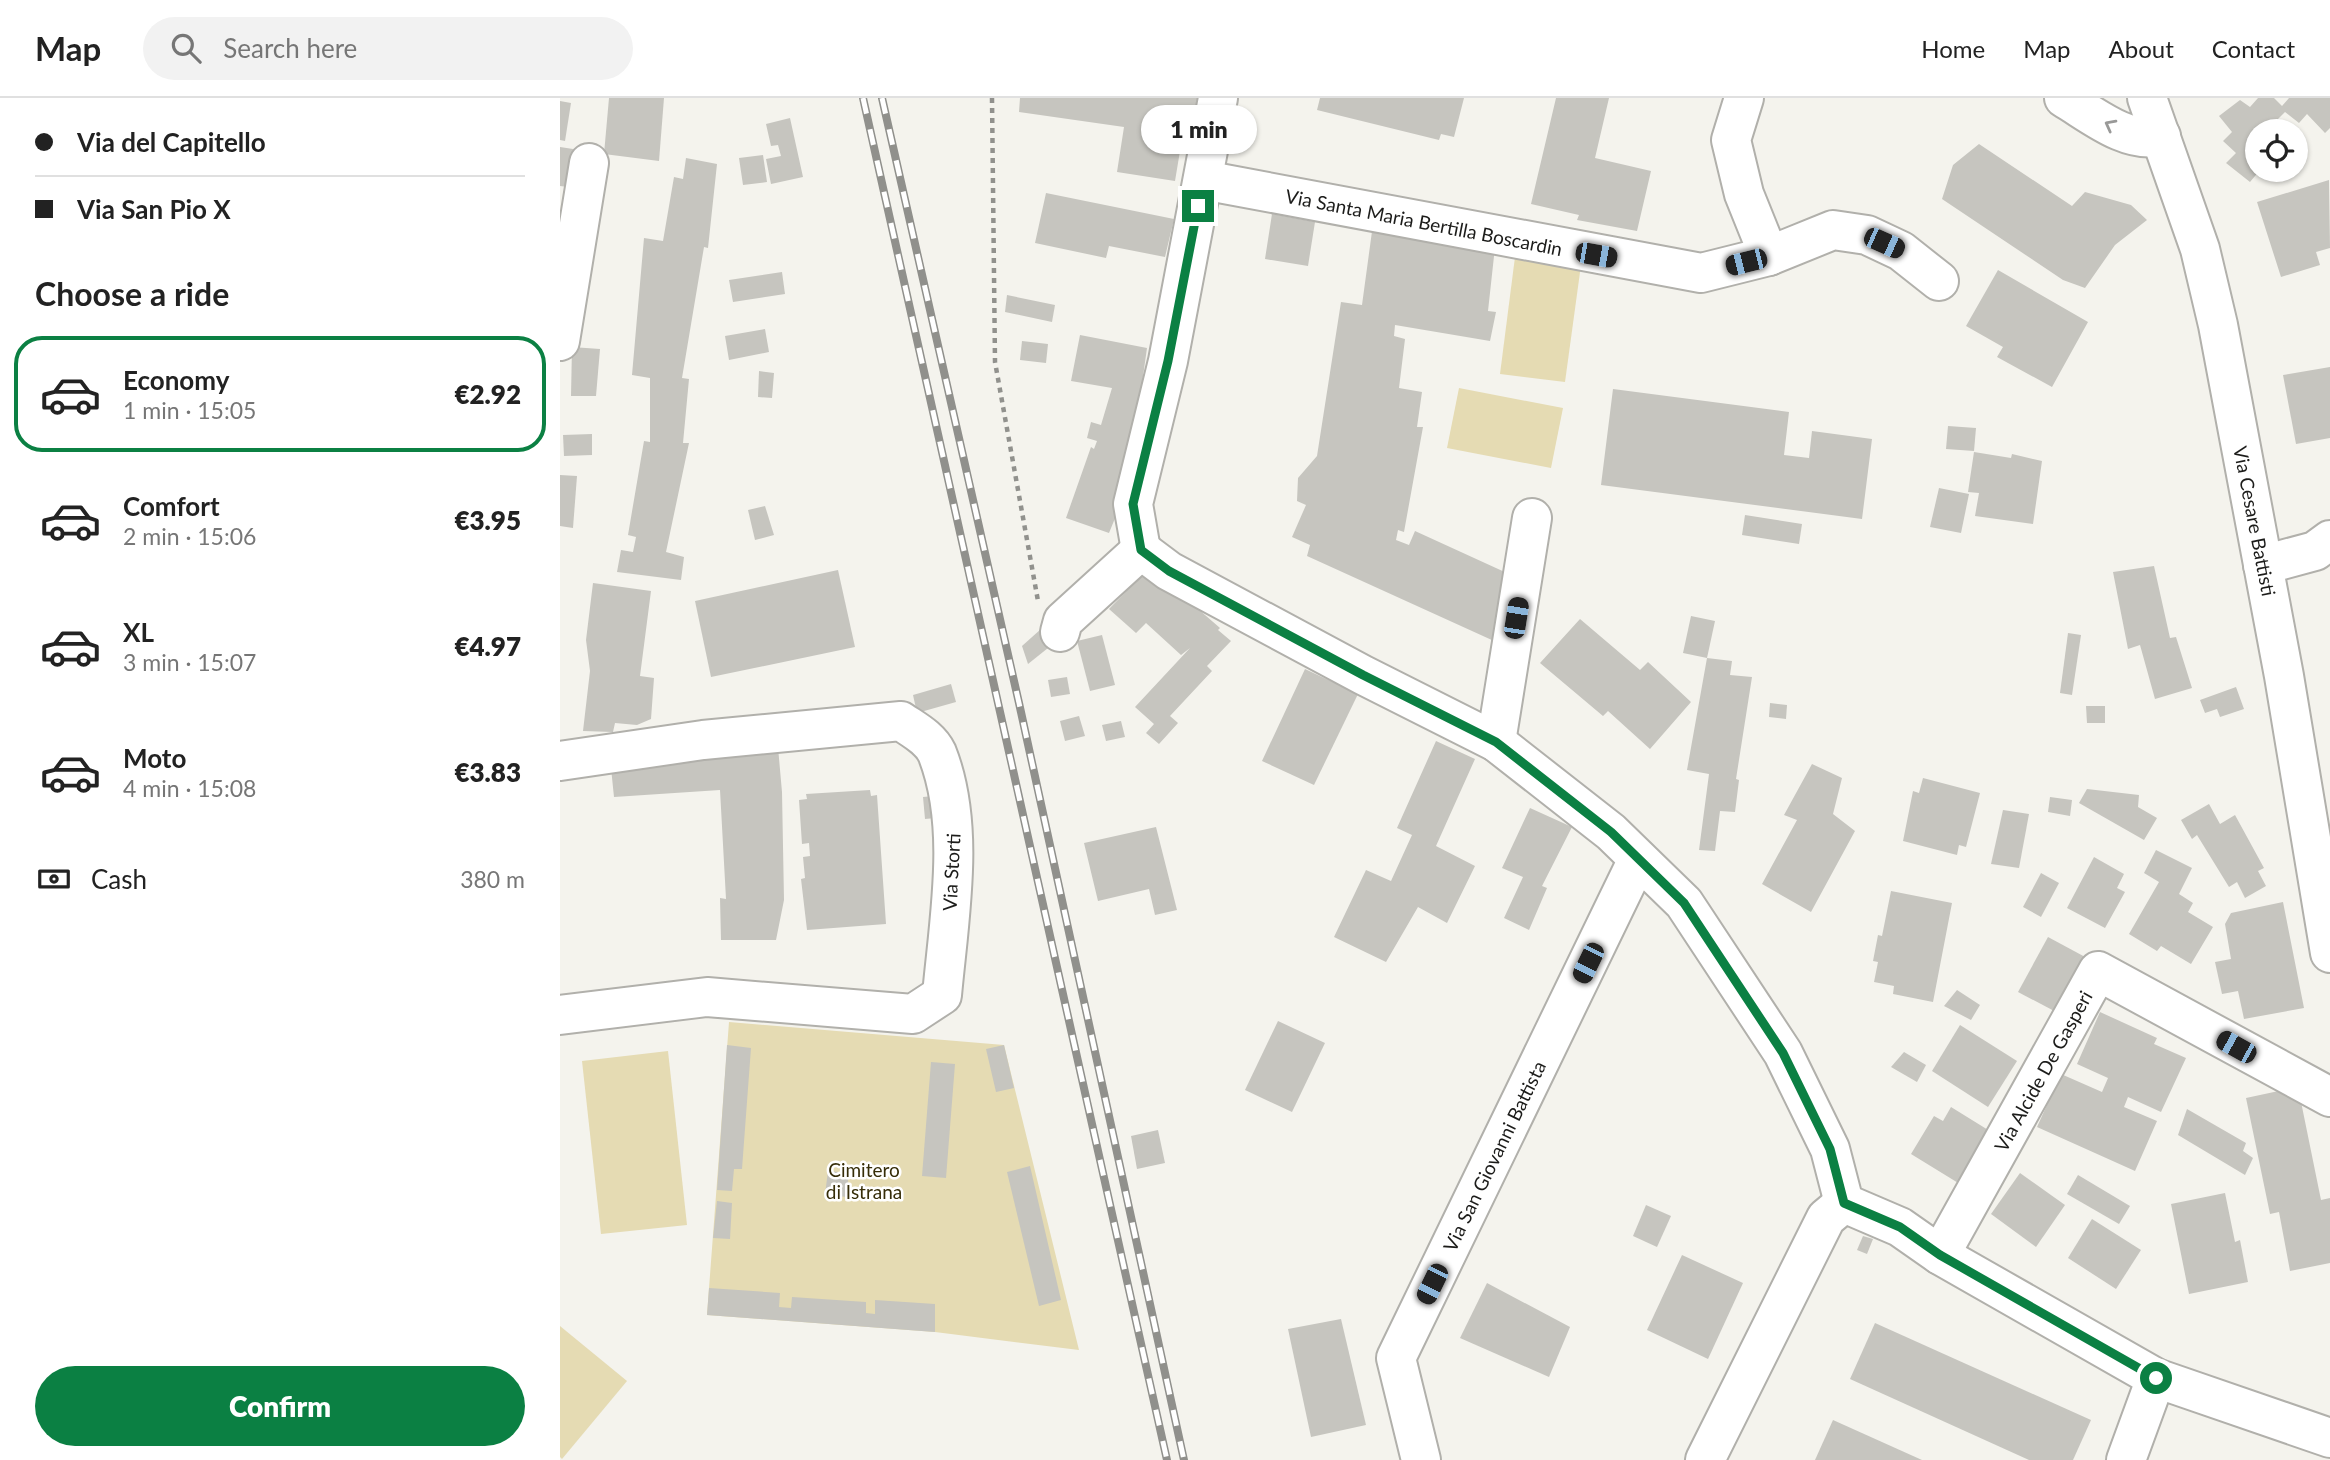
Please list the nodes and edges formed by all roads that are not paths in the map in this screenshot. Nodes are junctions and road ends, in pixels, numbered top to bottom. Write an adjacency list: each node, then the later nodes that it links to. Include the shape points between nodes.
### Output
1 (1218, 98): 7 (street)
2 (1744, 98): 8 (street, via 1731,140 1744,194)
3 (2064, 98): 5 (street, one-way to 3, via 2147,139 2116,129)
4 (2147, 98): 5 (street, Via Cesare Battisti)
5 (2161, 136): 14 (street, Via Cesare Battisti, via 2211,295)
6 (589, 163): 10 (street)
7 (1202, 180): 8 (street, Via Santa Maria Bertilla Boscardin, via 1701,273); 13 (street, via 1168,361 1133,504)
8 (1769, 256): 9 (street, Via Santa Maria Bertilla Boscardin, via 1833,230 1867,235 1901,251)
9 (1939, 281)
10 (560, 341)
11 (1532, 518): 16 (street)
12 (2330, 540): 14 (street, via 2315,551)
13 (1141, 550): 15 (street, via 1063,621); 16 (street, via 1169,571)
14 (2263, 565): 19 (street, Via Cesare Battisti)
15 (1060, 632)
16 (1496, 742): 18 (street, via 1611,832)
17 (560, 761): 20 (street, Via Storti, via 703,740 901,721 936,752 955,833 942,995 913,1014 707,996)
18 (1638, 859): 22 (street, via 1684,903 1783,1053 1830,1149); 28 (street, Via San Giovanni Battista, via 1396,1358)
19 (2330, 953)
20 (560, 1015)
21 (2330, 1097): 23 (street, Via Alcide De Gasperi, via 2098,971)
22 (1844, 1203): 23 (street, via 1900,1227); 29 (street, via 1826,1218)
23 (1940, 1255): 24 (street)
24 (2156, 1378): 26 (street); 30 (street)
25 (2330, 1420): 26 (street)
26 (2284, 1423): 27 (street)
27 (2330, 1438)
28 (1421, 1460)
29 (1705, 1460)
30 (2126, 1460)

